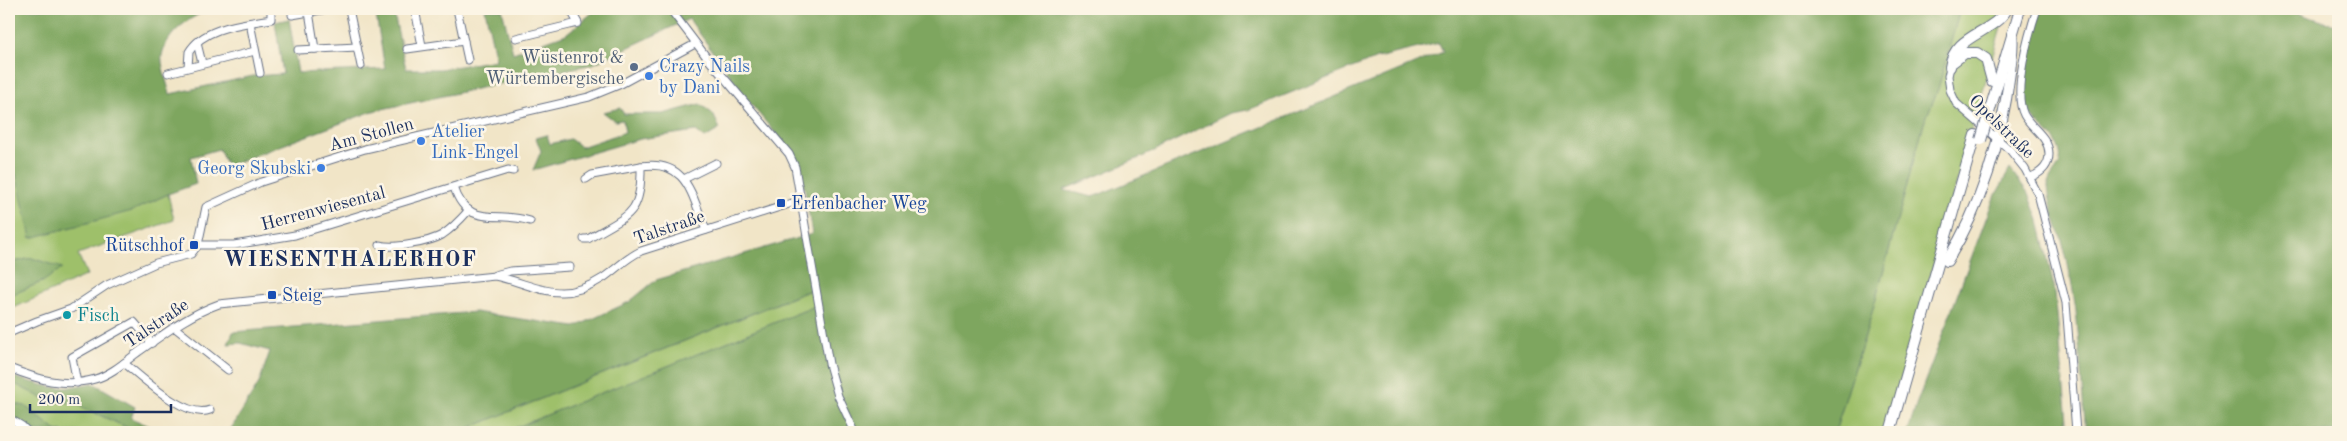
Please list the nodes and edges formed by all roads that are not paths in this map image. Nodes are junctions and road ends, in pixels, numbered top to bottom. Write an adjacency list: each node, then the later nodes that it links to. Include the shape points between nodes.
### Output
1 (271, 9): 14 (street, via 271,19)
2 (327, 9): 12 (street)
3 (349, 9): 21 (street)
4 (415, 9): 20 (street)
5 (456, 9): 17 (street)
6 (570, 9): 16 (street, via 578,22)
7 (670, 9): 19 (street)
8 (2007, 9): 30 (highway, via 1998,21 1966,39 1957,48)
9 (2012, 9): 33 (highway)
10 (2020, 9): 15 (highway)
11 (2038, 9): 40 (street, via 2020,91 2024,115 2045,141 2049,156 2043,170)
12 (309, 12): 13 (street); 22 (street)
13 (292, 15)
14 (250, 23): 18 (street, via 213,33); 25 (street)
15 (2012, 34): 34 (highway); 36 (highway, via 2014,47)
16 (516, 38)
17 (464, 41): 20 (street); 26 (street)
18 (197, 43): 27 (street); 29 (street, via 189,52)
19 (695, 44): 44 (street, via 789,154); 49 (street, Am Stollen, via 590,97 365,149 261,182 206,207)
20 (422, 46): 23 (street)
21 (357, 47): 22 (street); 28 (street)
22 (315, 49): 24 (street)
23 (407, 49)
24 (298, 50)
25 (255, 51): 27 (street); 32 (street)
26 (468, 60)
27 (202, 63): 29 (street)
28 (361, 66)
29 (188, 67): 31 (street)
30 (1950, 67): 33 (highway, via 1959,55 1977,53 1986,58); 36 (street, Opelstraße, via 1950,90 1956,103)
31 (168, 73)
32 (260, 73)
33 (1992, 81): 34 (highway)
34 (1985, 114): 35 (highway)
35 (1978, 138): 51 (highway); 65 (highway)
36 (1998, 140): 40 (street, Opelstraße); 51 (highway, via 1978,196)
37 (716, 163): 41 (street)
38 (641, 166): 41 (street, via 663,164 673,168); 42 (street, via 592,175); 48 (street, via 636,206 618,221)
39 (513, 171): 43 (street, Herrenwiesental)
40 (2031, 177): 67 (street, Opelstraße, via 2049,232 2066,304)
41 (684, 179): 47 (street)
42 (586, 180)
43 (454, 187): 45 (street); 49 (street, Herrenwiesental, via 295,235 234,244)
44 (802, 200): 47 (street, Talstraße); 64 (street, via 830,369 838,396)
45 (469, 210): 46 (street, via 488,218); 50 (street, via 442,235 430,240 391,247)
46 (530, 221)
47 (706, 230): 53 (street, Talstraße, via 640,251 604,277 577,290 554,292 534,289)
48 (584, 239)
49 (198, 245): 55 (street, via 191,254 156,262 107,285 71,309)
50 (380, 245)
51 (1947, 261): 66 (highway)
52 (570, 267): 53 (street, Talstraße, via 510,271)
53 (495, 276): 54 (street, Talstraße, via 220,304 200,311)
54 (174, 327): 56 (street, Talstraße); 59 (street)
55 (9, 333)
56 (152, 343): 57 (street, Talstraße); 60 (street, via 134,322 72,358)
57 (124, 363): 60 (street, Talstraße, via 97,379); 61 (street, via 177,403 199,412)
58 (9, 370): 60 (street, Talstraße, via 43,380)
59 (228, 370)
60 (77, 383)
61 (210, 410)
62 (9, 418): 63 (street)
63 (28, 432)
64 (855, 432)
65 (1890, 432)
66 (1897, 432)
67 (2076, 432)

